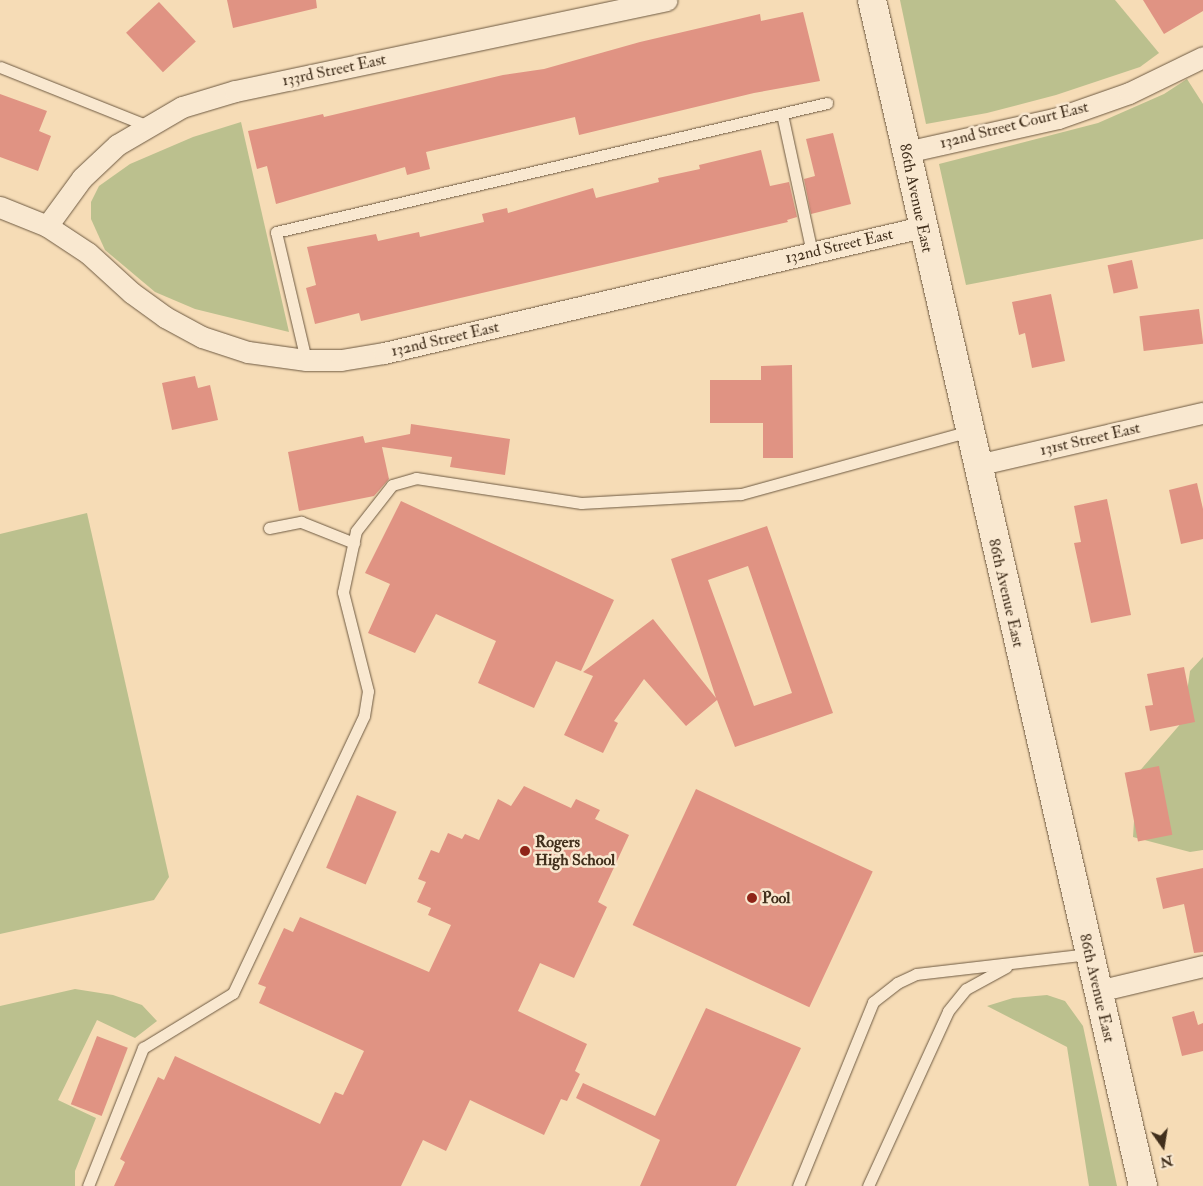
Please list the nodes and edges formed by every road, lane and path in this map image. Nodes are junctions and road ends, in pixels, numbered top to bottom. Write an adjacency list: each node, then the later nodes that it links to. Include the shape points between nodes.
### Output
1 (667, 0): 7 (street, 133rd Street East, via 235,91 182,107)
2 (872, 0): 8 (street, 86th Avenue East)
3 (1203, 57): 8 (street, 132nd Street Court East, via 1129,93 1058,118)
4 (0, 67): 7 (lane)
5 (827, 104): 6 (lane)
6 (782, 114): 12 (lane); 13 (lane, via 276,232)
7 (146, 125): 10 (street, 133rd Street East, via 117,145 82,178)
8 (906, 152): 11 (street, 86th Avenue East)
9 (0, 207): 10 (street, 132nd Street East)
10 (47, 226): 13 (street, 132nd Street East, via 88,253 159,312 202,337 248,352)
11 (922, 227): 12 (street, 132nd Street East); 15 (street, 86th Avenue East)
12 (812, 253): 13 (street, 132nd Street East, via 384,353 341,360)
13 (306, 360)
14 (1203, 413): 16 (street, 131st Street East)
15 (969, 431): 16 (street, 86th Avenue East); 18 (lane, via 741,494 581,503 416,478 392,485 356,531)
16 (976, 465): 19 (street, 86th Avenue East)
17 (270, 528): 18 (lane, via 301,522)
18 (354, 543): 23 (lane, via 343,592 368,691 364,716 233,993 143,1048)
19 (1089, 954): 20 (lane); 22 (street, 86th Avenue East)
20 (1012, 964): 24 (lane, via 916,974 897,983 873,1002); 25 (lane, via 966,989 948,1011)
21 (1203, 966): 22 (street)
22 (1098, 991): 26 (street, 86th Avenue East)
23 (88, 1186)
24 (798, 1186)
25 (868, 1186)
26 (1143, 1186)

